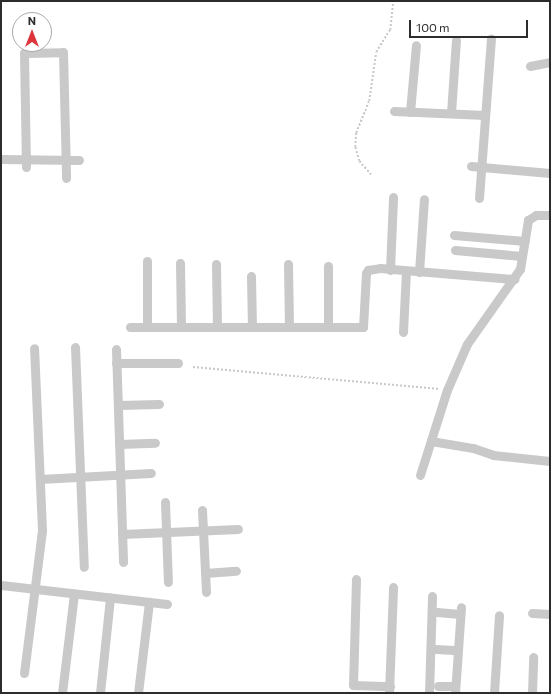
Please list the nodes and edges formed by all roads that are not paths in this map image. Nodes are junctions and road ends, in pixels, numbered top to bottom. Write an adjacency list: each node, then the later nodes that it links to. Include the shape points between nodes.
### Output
1 (491, 38): 9 (street)
2 (456, 40): 8 (street)
3 (416, 45): 7 (street)
4 (550, 62): 5 (street)
5 (530, 66)
6 (394, 111): 7 (street)
7 (410, 112): 8 (street)
8 (451, 113): 9 (street)
9 (485, 115): 15 (street)
10 (1, 159): 13 (street)
11 (66, 160): 12 (street); 13 (street); 13 (street, via 63,52 24,53); 17 (street)
12 (78, 160)
13 (26, 163)
14 (471, 166): 15 (street)
15 (481, 167): 16 (street); 19 (street)
16 (550, 174)
17 (66, 178)
18 (393, 197): 31 (street)
19 (479, 198)
20 (424, 199): 33 (street)
21 (550, 215): 23 (street, via 531,216)
22 (454, 235): 23 (street)
23 (524, 241): 25 (street)
24 (455, 250): 25 (street)
25 (522, 256): 35 (street, via 520,269)
26 (147, 262): 37 (street)
27 (180, 262): 38 (street)
28 (216, 264): 39 (street)
29 (288, 264): 41 (street)
30 (328, 266): 42 (street)
31 (390, 270): 32 (street); 42 (street, via 374,269 366,273 363,327)
32 (406, 271): 33 (street); 43 (street)
33 (419, 272): 35 (street)
34 (251, 276): 40 (street)
35 (514, 279): 51 (street, via 470,337)
36 (130, 327): 37 (street)
37 (147, 327): 38 (street)
38 (181, 327): 39 (street)
39 (217, 327): 40 (street)
40 (252, 327): 41 (street)
41 (289, 327): 42 (street)
42 (328, 327)
43 (403, 332)
44 (75, 347): 58 (street)
45 (34, 348): 59 (street)
46 (116, 349): 47 (street)
47 (116, 363): 48 (street); 50 (street)
48 (178, 363)
49 (159, 404): 50 (street)
50 (118, 405): 53 (street)
51 (431, 441): 54 (street, via 473,448 493,455); 57 (street)
52 (155, 443): 53 (street)
53 (119, 444): 56 (street)
54 (550, 461)
55 (151, 473): 56 (street)
56 (120, 475): 58 (street); 65 (street)
57 (420, 475)
58 (80, 476): 59 (street); 67 (street)
59 (40, 479): 74 (street, via 42,530)
60 (165, 502): 64 (street)
61 (202, 510): 63 (street)
62 (238, 529): 63 (street)
63 (203, 530): 64 (street); 69 (street)
64 (166, 532): 65 (street); 71 (street)
65 (122, 534): 66 (street)
66 (123, 562)
67 (84, 567)
68 (236, 571): 69 (street)
69 (205, 573): 75 (street)
70 (356, 579): 90 (street, via 353,685)
71 (168, 582)
72 (1, 585): 74 (street)
73 (393, 587): 90 (street)
74 (35, 589): 76 (street); 88 (street)
75 (206, 592)
76 (74, 594): 78 (street); 92 (street)
77 (432, 596): 95 (street)
78 (110, 598): 79 (street); 93 (street)
79 (149, 602): 80 (street); 94 (street)
80 (167, 604)
81 (437, 612): 86 (street, via 461,611)
82 (532, 613): 84 (street)
83 (498, 614): 96 (street)
84 (550, 614)
85 (436, 649): 86 (street)
86 (458, 650): 91 (street)
87 (533, 657): 97 (street)
88 (24, 674)
89 (438, 686): 91 (street)
90 (390, 690)
91 (455, 690)
92 (62, 693)
93 (100, 693)
94 (138, 693)
95 (429, 693)
96 (494, 693)
97 (532, 693)

